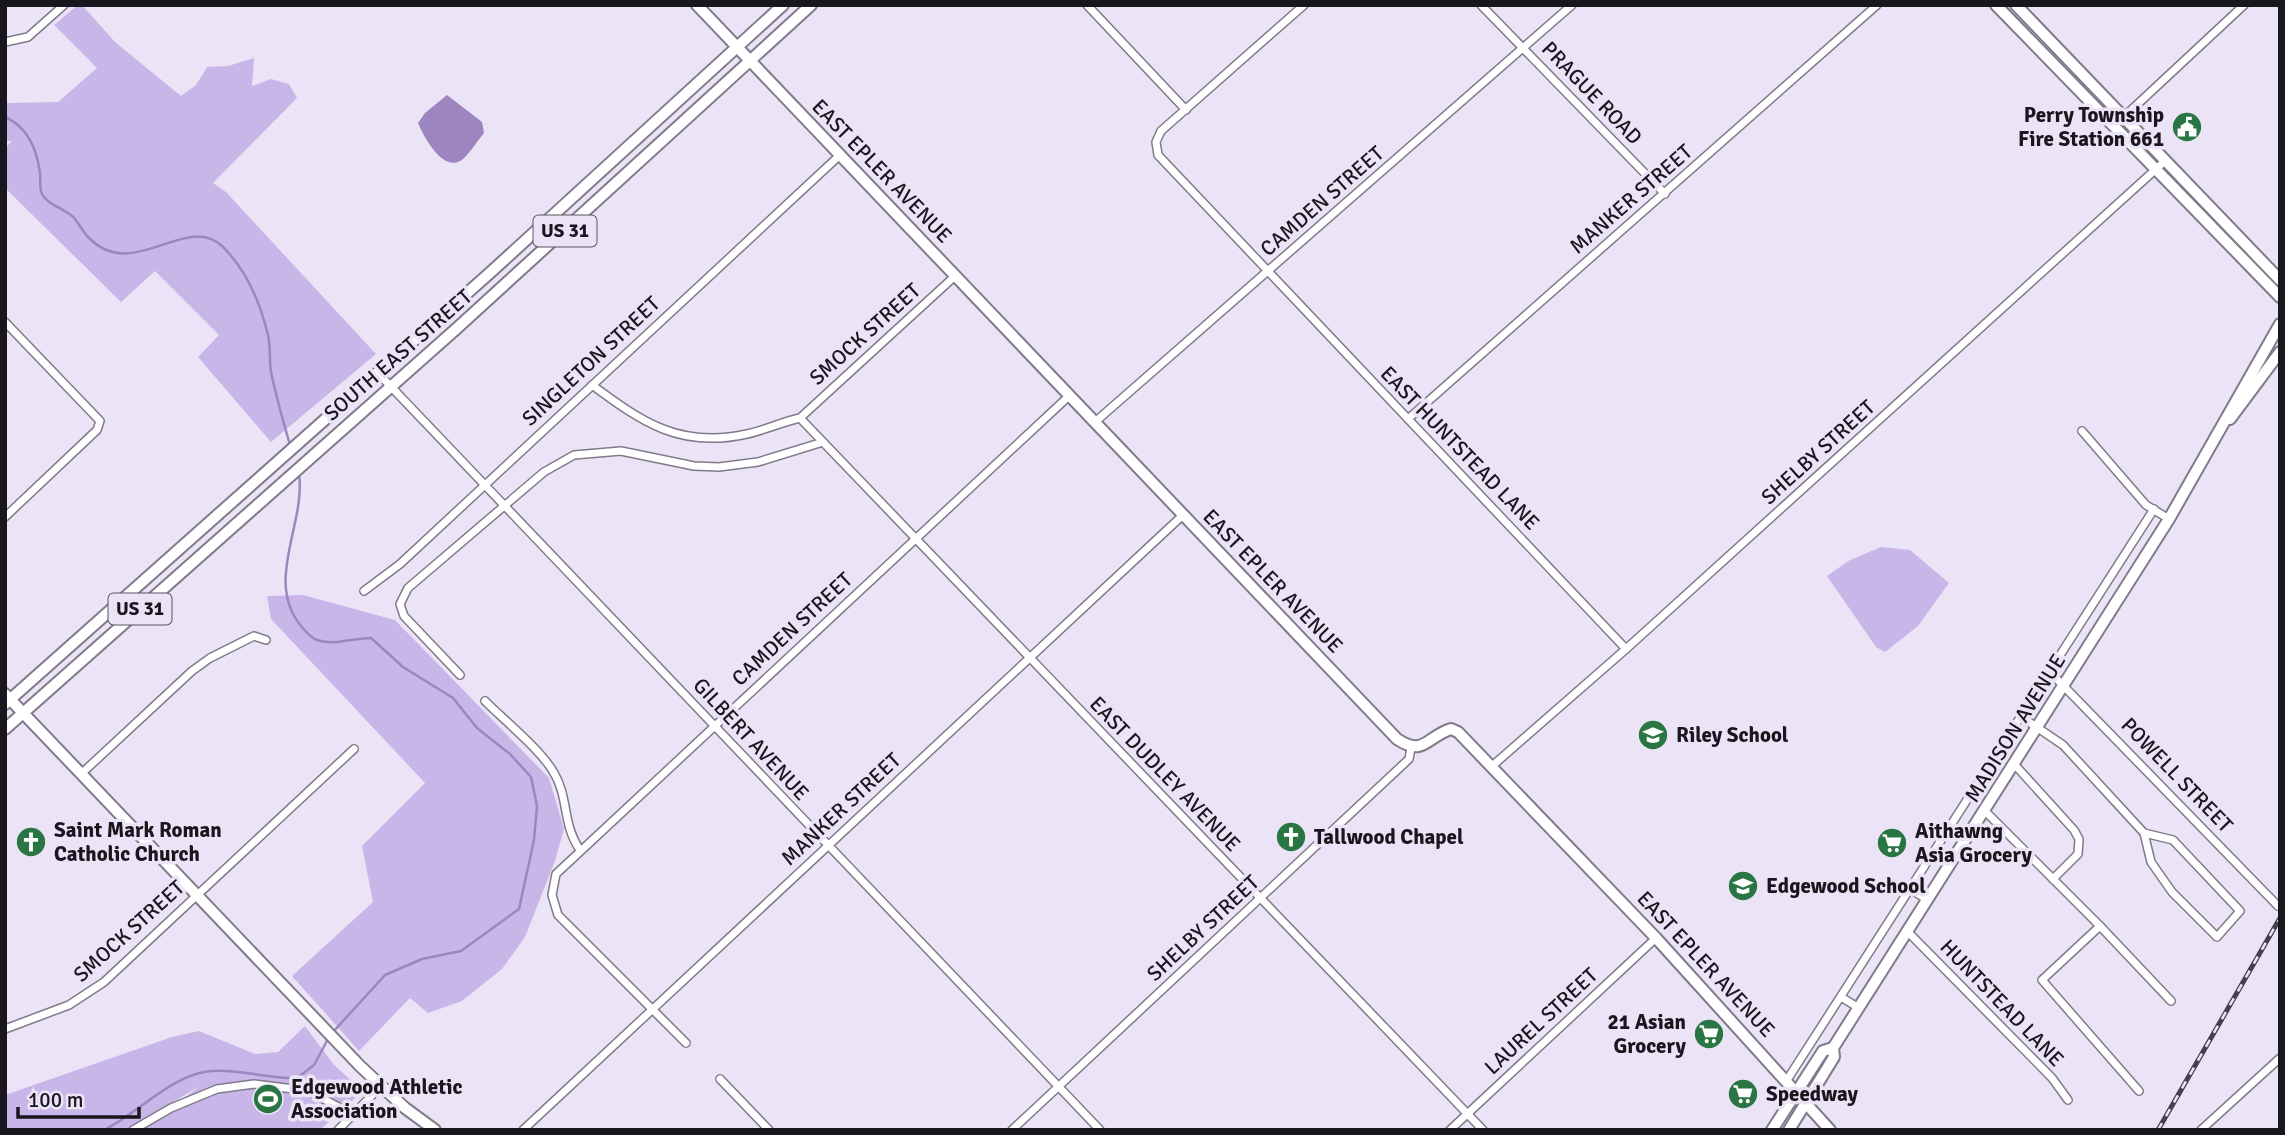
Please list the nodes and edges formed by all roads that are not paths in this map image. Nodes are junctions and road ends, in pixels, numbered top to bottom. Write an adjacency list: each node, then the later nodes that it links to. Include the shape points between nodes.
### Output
1 (697, 5): 14 (main road, EAST EPLER AVENUE)
2 (783, 5): 14 (main road, SOUTH EAST STREET / US 31)
3 (811, 5): 16 (main road, SOUTH EAST STREET / US 31)
4 (1087, 5): 17 (street)
5 (1304, 5): 17 (street, EAST HUNTSTEAD LANE)
6 (1481, 5): 15 (street, PRAGUE ROAD)
7 (1572, 5): 15 (street, CAMDEN STREET)
8 (1877, 5): 23 (street, MANKER STREET)
9 (1996, 5): 19 (main road)
10 (2016, 5): 18 (main road)
11 (63, 6): 13 (street, via 28,37)
12 (2239, 7): 18 (street)
13 (5, 42)
14 (737, 47): 16 (main road, EAST EPLER AVENUE); 31 (main road, SOUTH EAST STREET / US 31)
15 (1523, 48): 23 (street, PRAGUE ROAD); 24 (street, CAMDEN STREET)
16 (751, 61): 20 (main road, EAST EPLER AVENUE); 33 (main road, SOUTH EAST STREET / US 31)
17 (1186, 110): 24 (street, EAST HUNTSTEAD LANE, via 1158,135 1158,155)
18 (2124, 117): 19 (street); 21 (main road)
19 (2113, 127): 22 (main road)
20 (840, 155): 25 (main road, EAST EPLER AVENUE); 32 (street, SINGLETON STREET)
21 (2166, 160): 22 (street, SHELBY STREET); 26 (main road)
22 (2155, 171): 27 (main road); 50 (street, SHELBY STREET)
23 (1665, 194): 36 (street, MANKER STREET)
24 (1268, 271): 36 (street, EAST HUNTSTEAD LANE); 37 (street, CAMDEN STREET)
25 (955, 276): 34 (main road, EAST EPLER AVENUE); 35 (street, SMOCK STREET)
26 (2280, 280)
27 (2280, 297)
28 (5, 322): 44 (street, via 100,421 97,430)
29 (2280, 324): 38 (main road, MADISON AVENUE)
30 (2280, 352): 38 (main road, MADISON AVENUE)
31 (377, 372): 33 (street, GILBERT AVENUE); 55 (main road, SOUTH EAST STREET / US 31)
32 (592, 385): 35 (street, via 643,422 685,436 737,436); 41 (street, SINGLETON STREET)
33 (390, 386): 41 (street, GILBERT AVENUE); 57 (main road, SOUTH EAST STREET / US 31)
34 (1069, 396): 37 (main road, EAST EPLER AVENUE); 47 (street, CAMDEN STREET)
35 (800, 418): 40 (street, EAST DUDLEY AVENUE)
36 (1408, 419): 50 (street, EAST HUNTSTEAD LANE)
37 (1095, 422): 45 (main road, EAST EPLER AVENUE)
38 (2224, 426): 46 (main road, MADISON AVENUE)
39 (2082, 431): 43 (street)
40 (823, 442): 42 (street, via 758,462 719,467 621,451 587,452 555,464); 47 (street, EAST DUDLEY AVENUE)
41 (485, 485): 42 (street, GILBERT AVENUE); 48 (street, SINGLETON STREET)
42 (505, 506): 53 (street, via 408,588 400,604 404,616); 59 (street, GILBERT AVENUE)
43 (2154, 509): 46 (street); 52 (street, MADISON AVENUE)
44 (7, 513)
45 (1183, 514): 51 (street, MANKER STREET); 62 (main road, EAST EPLER AVENUE, via 1397,739)
46 (2169, 519): 54 (main road, MADISON AVENUE)
47 (915, 538): 51 (street, EAST DUDLEY AVENUE); 59 (street, CAMDEN STREET)
48 (364, 591)
49 (266, 640): 66 (street, via 254,636 200,664)
50 (1626, 649): 65 (street, SHELBY STREET)
51 (1030, 658): 69 (street, MANKER STREET); 74 (street, EAST DUDLEY AVENUE)
52 (2049, 671): 54 (street, POWELL STREET); 58 (street, MADISON AVENUE)
53 (460, 674)
54 (2066, 685): 60 (main road, MADISON AVENUE); 76 (street, POWELL STREET)
55 (7, 699): 57 (main road)
56 (485, 701): 70 (street, via 553,770 566,821)
57 (23, 713): 61 (main road, SOUTH EAST STREET / US 31); 66 (main road)
58 (2020, 716): 60 (street); 72 (street, MADISON AVENUE)
59 (715, 725): 69 (street, GILBERT AVENUE); 70 (street, CAMDEN STREET)
60 (2038, 728): 64 (main road, MADISON AVENUE); 68 (street, via 2063,745)
61 (5, 729)
62 (1411, 748): 65 (main road, EAST EPLER AVENUE, via 1451,729); 74 (street, SHELBY STREET, via 1409,759)
63 (354, 749): 73 (street, SMOCK STREET)
64 (2014, 765): 67 (main road, MADISON AVENUE); 71 (street, via 2077,835 2078,854)
65 (1491, 767): 79 (main road, EAST EPLER AVENUE)
66 (81, 774): 73 (main road)
67 (1985, 811): 71 (street); 75 (main road, MADISON AVENUE)
68 (2144, 833): 68 (street, via 2151,862 2172,892 2217,937 2240,911 2173,841)
69 (827, 846): 83 (street, MANKER STREET); 91 (street, GILBERT AVENUE)
70 (580, 850): 83 (street, CAMDEN STREET, via 556,874 552,895 558,915)
71 (2053, 879): 77 (street)
72 (1910, 889): 75 (street); 80 (street, MADISON AVENUE)
73 (197, 895): 84 (street, SMOCK STREET, via 92,991 62,1008); 90 (main road)
74 (1260, 898): 91 (street, SHELBY STREET); 96 (street, EAST DUDLEY AVENUE)
75 (1928, 900): 78 (main road, MADISON AVENUE)
76 (2277, 906)
77 (2100, 926): 81 (street); 93 (street, via 2042,980)
78 (1908, 932): 82 (main road, MADISON AVENUE); 94 (street, HUNTSTEAD LANE, via 2052,1078)
79 (1656, 938): 89 (main road, EAST EPLER AVENUE); 96 (street, LAUREL STREET)
80 (1841, 997): 82 (street); 89 (street, MADISON AVENUE)
81 (2171, 1001)
82 (1859, 1008): 86 (main road, MADISON AVENUE)
83 (653, 1009): 85 (street); 101 (street, MANKER STREET)
84 (5, 1029)
85 (686, 1043)
86 (1833, 1048): 92 (main road, MADISON AVENUE, via 1823,1051); 95 (main road, MADISON AVENUE, via 1833,1058)
87 (2280, 1058): 110 (street)
88 (720, 1079): 102 (street)
89 (1787, 1080): 92 (main road, EAST EPLER AVENUE)
90 (380, 1087): 97 (street); 100 (main road)
91 (1058, 1087): 103 (street, SHELBY STREET); 104 (street, GILBERT AVENUE)
92 (1797, 1091): 95 (main road, EAST EPLER AVENUE); 107 (main road, MADISON AVENUE)
93 (2139, 1091)
94 (2068, 1100)
95 (1806, 1104): 108 (main road, MADISON AVENUE); 109 (main road, EAST EPLER AVENUE)
96 (1467, 1114): 105 (street, LAUREL STREET); 106 (street, EAST DUDLEY AVENUE)
97 (354, 1115): 98 (street, via 309,1091 254,1084 217,1089); 99 (street)
98 (133, 1130)
99 (338, 1130)
100 (435, 1130)
101 (523, 1130)
102 (769, 1130)
103 (1013, 1130)
104 (1100, 1130)
105 (1450, 1130)
106 (1483, 1130)
107 (1772, 1130)
108 (1789, 1130)
109 (1830, 1130)
110 (2202, 1130)

